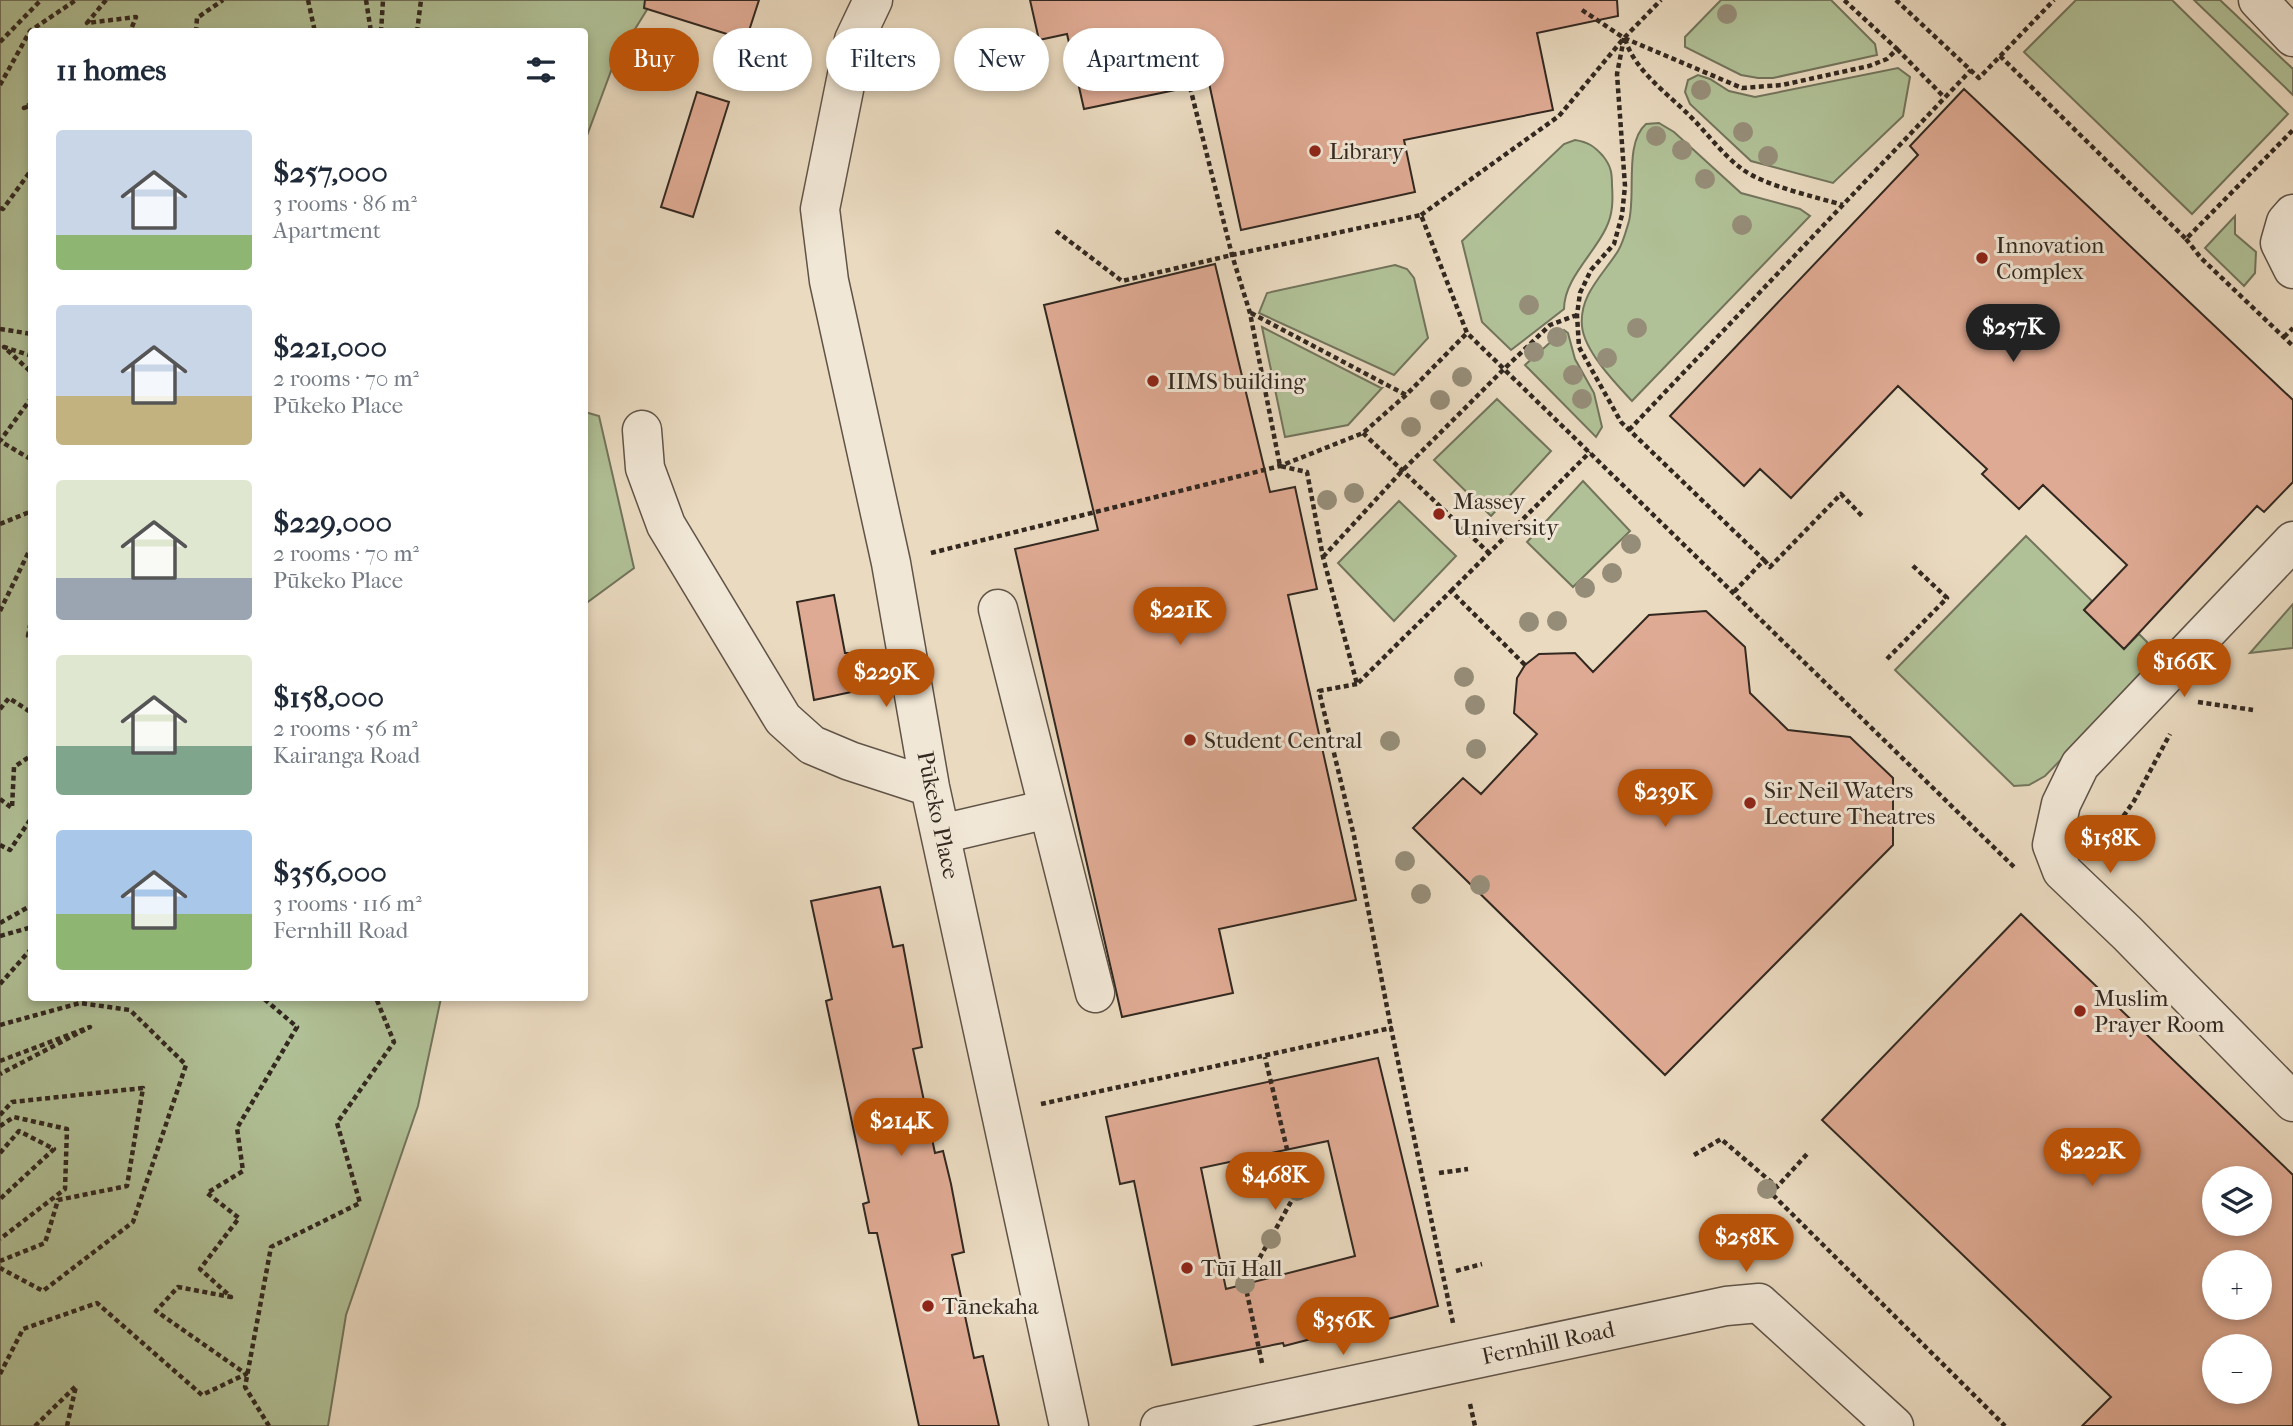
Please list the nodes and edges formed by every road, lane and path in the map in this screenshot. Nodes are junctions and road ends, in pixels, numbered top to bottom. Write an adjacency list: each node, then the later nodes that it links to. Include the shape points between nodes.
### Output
1 (41, 0): 26 (path)
2 (76, 0): 16 (path)
3 (106, 0): 17 (path, via 87,23 136,17)
4 (223, 0): 18 (path, via 198,18)
5 (308, 0): 19 (path)
6 (366, 0): 20 (path)
7 (383, 0): 21 (path)
8 (421, 0): 22 (path)
9 (873, 0): 71 (street, Pūkeko Place, via 853,40 820,209 829,281)
10 (1661, 0): 25 (path)
11 (1844, 0): 27 (path)
12 (1896, 0): 29 (path)
13 (2054, 0): 28 (path)
14 (2258, 0): 24 (street)
15 (1582, 10): 25 (path)
16 (34, 28)
17 (132, 28)
18 (197, 28)
19 (314, 28)
20 (370, 28)
21 (381, 28)
22 (418, 28)
23 (28, 35): 30 (path)
24 (2293, 37)
25 (1625, 38): 27 (path, via 1742,88 1782,85 1869,66); 35 (path, via 1628,50 1660,90 1743,170); 38 (path, via 1559,116); 44 (path, via 1617,74 1625,186 1622,215 1614,244 1591,270 1580,293)
26 (0, 42)
27 (1897, 49): 32 (path)
28 (2000, 56): 29 (path, via 1979,78); 40 (path)
29 (1971, 70): 32 (path)
30 (0, 85)
31 (1191, 91): 41 (path)
32 (1944, 97): 35 (path)
33 (2293, 130): 40 (path)
34 (28, 175): 36 (path, via 4,209)
35 (1843, 205): 57 (path)
36 (0, 208)
37 (2293, 214): 42 (street, via 2280,243)
38 (1421, 215): 41 (path); 48 (path)
39 (1056, 231): 41 (path, via 1122,281)
40 (2186, 239): 49 (path)
41 (1232, 254): 43 (path)
42 (2293, 269)
43 (1250, 313): 54 (path); 61 (path)
44 (1577, 315): 52 (path, via 1550,325); 57 (path, via 1579,347)
45 (0, 328): 47 (path)
46 (2293, 328): 49 (path)
47 (28, 333)
48 (1467, 333): 52 (path); 54 (path)
49 (2284, 337): 50 (path)
50 (2293, 346)
51 (28, 355): 53 (path, via 4,347)
52 (1505, 368): 59 (path); 62 (path)
53 (28, 369)
54 (1406, 395): 58 (path)
55 (28, 403): 60 (path, via 0,442)
56 (642, 430): 86 (street, via 645,468 666,525 783,719 812,745)
57 (1629, 430): 70 (path)
58 (1363, 433): 61 (path); 62 (path)
59 (1590, 452): 67 (path); 74 (path)
60 (28, 458)
61 (1280, 466): 69 (path, via 1307,472); 71 (path)
62 (1402, 471): 67 (path); 69 (path)
63 (28, 513): 65 (path)
64 (1862, 516): 70 (path, via 1841,494 1770,567)
65 (0, 524)
66 (2293, 541): 108 (street, via 2080,765 2061,804 2052,845 2062,871)
67 (1489, 552): 73 (path)
68 (28, 553): 76 (path)
69 (1322, 557): 79 (path)
70 (1764, 560): 74 (path)
71 (891, 563): 86 (street, Pūkeko Place)
72 (1911, 564): 77 (path, via 1947,597)
73 (1451, 591): 78 (path); 79 (path)
74 (1732, 594): 93 (path)
75 (998, 609): 88 (street)
76 (0, 611)
77 (1887, 659)
78 (1525, 665)
79 (1357, 684): 104 (path, via 1319,691 1354,836)
80 (2188, 701): 83 (path)
81 (0, 709): 82 (path, via 9,698)
82 (28, 710)
83 (2253, 710)
84 (2176, 723): 91 (path, via 2134,801)
85 (28, 758): 87 (path, via 14,767 12,808)
86 (930, 787): 90 (street, Pūkeko Place)
87 (0, 799)
88 (1048, 809): 90 (street); 100 (street)
89 (28, 823): 92 (path, via 10,850)
90 (941, 834): 109 (street, Pūkeko Place)
91 (2104, 844)
92 (0, 845)
93 (2018, 870)
94 (28, 907): 95 (path)
95 (0, 923)
96 (28, 928): 97 (path)
97 (0, 936)
98 (28, 952): 99 (path)
99 (0, 984)
100 (1095, 993)
101 (267, 1001): 125 (path, via 297,1027 237,1128 243,1171 207,1193 239,1218 200,1269 231,1297 178,1287 156,1311 246,1374 202,1395 97,1303 23,1329)
102 (377, 1001): 129 (path, via 394,1042 337,1123 360,1203 271,1247 244,1387)
103 (0, 1025): 122 (path, via 80,1003 131,1010 186,1065 133,1222 43,1291)
104 (1391, 1028): 105 (path); 124 (path)
105 (1265, 1057): 109 (path); 126 (path, via 1297,1191 1245,1284)
106 (0, 1061): 107 (path, via 90,1027)
107 (0, 1074)
108 (2293, 1102)
109 (1002, 1112): 130 (street, Pūkeko Place)
110 (0, 1115): 120 (path, via 12,1102 143,1088 127,1186 58,1200 45,1243)
111 (0, 1126): 119 (path, via 14,1117 68,1129 65,1189)
112 (0, 1153): 118 (path, via 19,1131 54,1149)
113 (1808, 1154): 114 (path, via 1777,1187 1721,1139)
114 (1694, 1155)
115 (1468, 1169): 116 (path)
116 (1438, 1173)
117 (1767, 1189): 134 (path)
118 (0, 1199)
119 (0, 1239)
120 (0, 1261)
121 (1482, 1264): 123 (path)
122 (0, 1268)
123 (1456, 1270)
124 (1461, 1361): 126 (street, Fernhill Road); 132 (path); 133 (street, Fernhill Road, via 1759,1303)
125 (0, 1374)
126 (1271, 1403): 131 (street, Fernhill Road)
127 (35, 1426): 128 (path, via 76,1386)
128 (67, 1426)
129 (269, 1426)
130 (1069, 1426)
131 (1160, 1426)
132 (1475, 1426)
133 (1894, 1426)
134 (2006, 1426)

